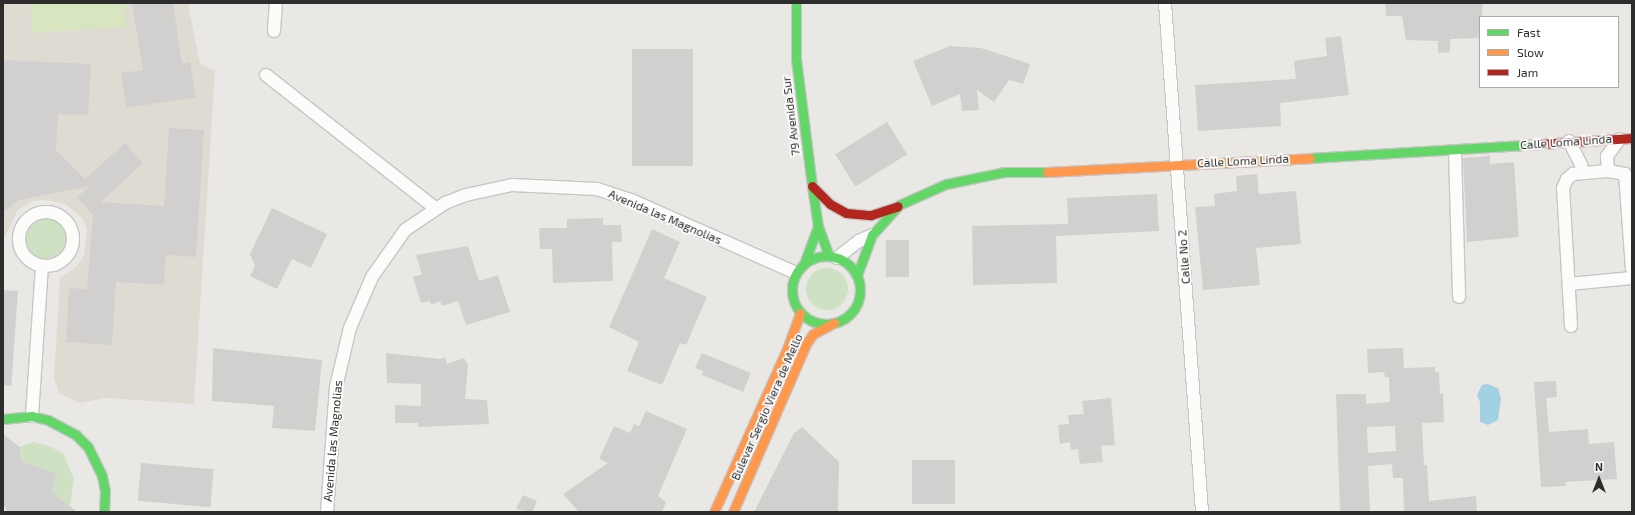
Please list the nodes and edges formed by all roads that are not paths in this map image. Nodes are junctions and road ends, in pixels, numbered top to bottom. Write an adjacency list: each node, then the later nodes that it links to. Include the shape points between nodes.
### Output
1 (276, 3): 4 (street)
2 (796, 3): 12 (main road, 79 Avenida Sur, via 796,59)
3 (1165, 3): 9 (street, Calle No 2)
4 (274, 31)
5 (266, 75): 14 (street)
6 (1626, 139): 7 (main road, Calle Loma Linda); 10 (street, via 1607,156)
7 (1568, 141): 8 (main road, Calle Loma Linda); 11 (street, via 1582,165)
8 (1455, 151): 9 (main road, Calle Loma Linda); 25 (street)
9 (1177, 164): 13 (main road, Calle Loma Linda, via 1082,172 1004,172 946,184); 35 (street, Calle No 2)
10 (1608, 171): 11 (street); 20 (street, via 1625,174 1627,182)
11 (1582, 172): 24 (street, via 1567,179 1564,188)
12 (812, 186): 13 (main road, via 824,200 846,213 871,215); 15 (main road, 79 Avenida Sur)
13 (899, 205): 16 (main road, Calle Loma Linda)
14 (436, 209): 21 (street, Avenida las Magnolias, via 466,195 512,185 598,189 631,200); 32 (street, Avenida las Magnolias, via 405,230 372,277 350,328 336,387)
15 (818, 226): 17 (main road, 79 Avenida Sur); 18 (main road, 79 Avenida Sur)
16 (872, 235): 17 (street, Calle Loma Linda); 22 (main road, Calle Loma Linda)
17 (833, 257): 18 (main road, via 815,258); 22 (main road, via 851,267)
18 (804, 264): 21 (main road)
19 (42, 266): 19 (street, via 53,265 63,260 73,244 70,225 52,212 31,216 20,234 24,254 32,262); 29 (street)
20 (1632, 268)
21 (796, 273): 26 (main road, via 791,295)
22 (856, 275): 27 (main road, via 860,291 857,305 843,320)
23 (1632, 278): 24 (street)
24 (1568, 284): 28 (street)
25 (1459, 297)
26 (800, 313): 27 (main road, via 816,323); 33 (main road, Bulevar Sergio Viera de Mello, via 787,349)
27 (834, 323): 34 (main road, Bulevar Sergio Viera de Mello, via 813,334 806,344)
28 (1571, 326)
29 (32, 416): 30 (main road); 31 (main road, via 63,426 88,447 102,476 105,492)
30 (3, 419)
31 (104, 512)
32 (327, 512)
33 (714, 512)
34 (733, 512)
35 (1202, 512)

